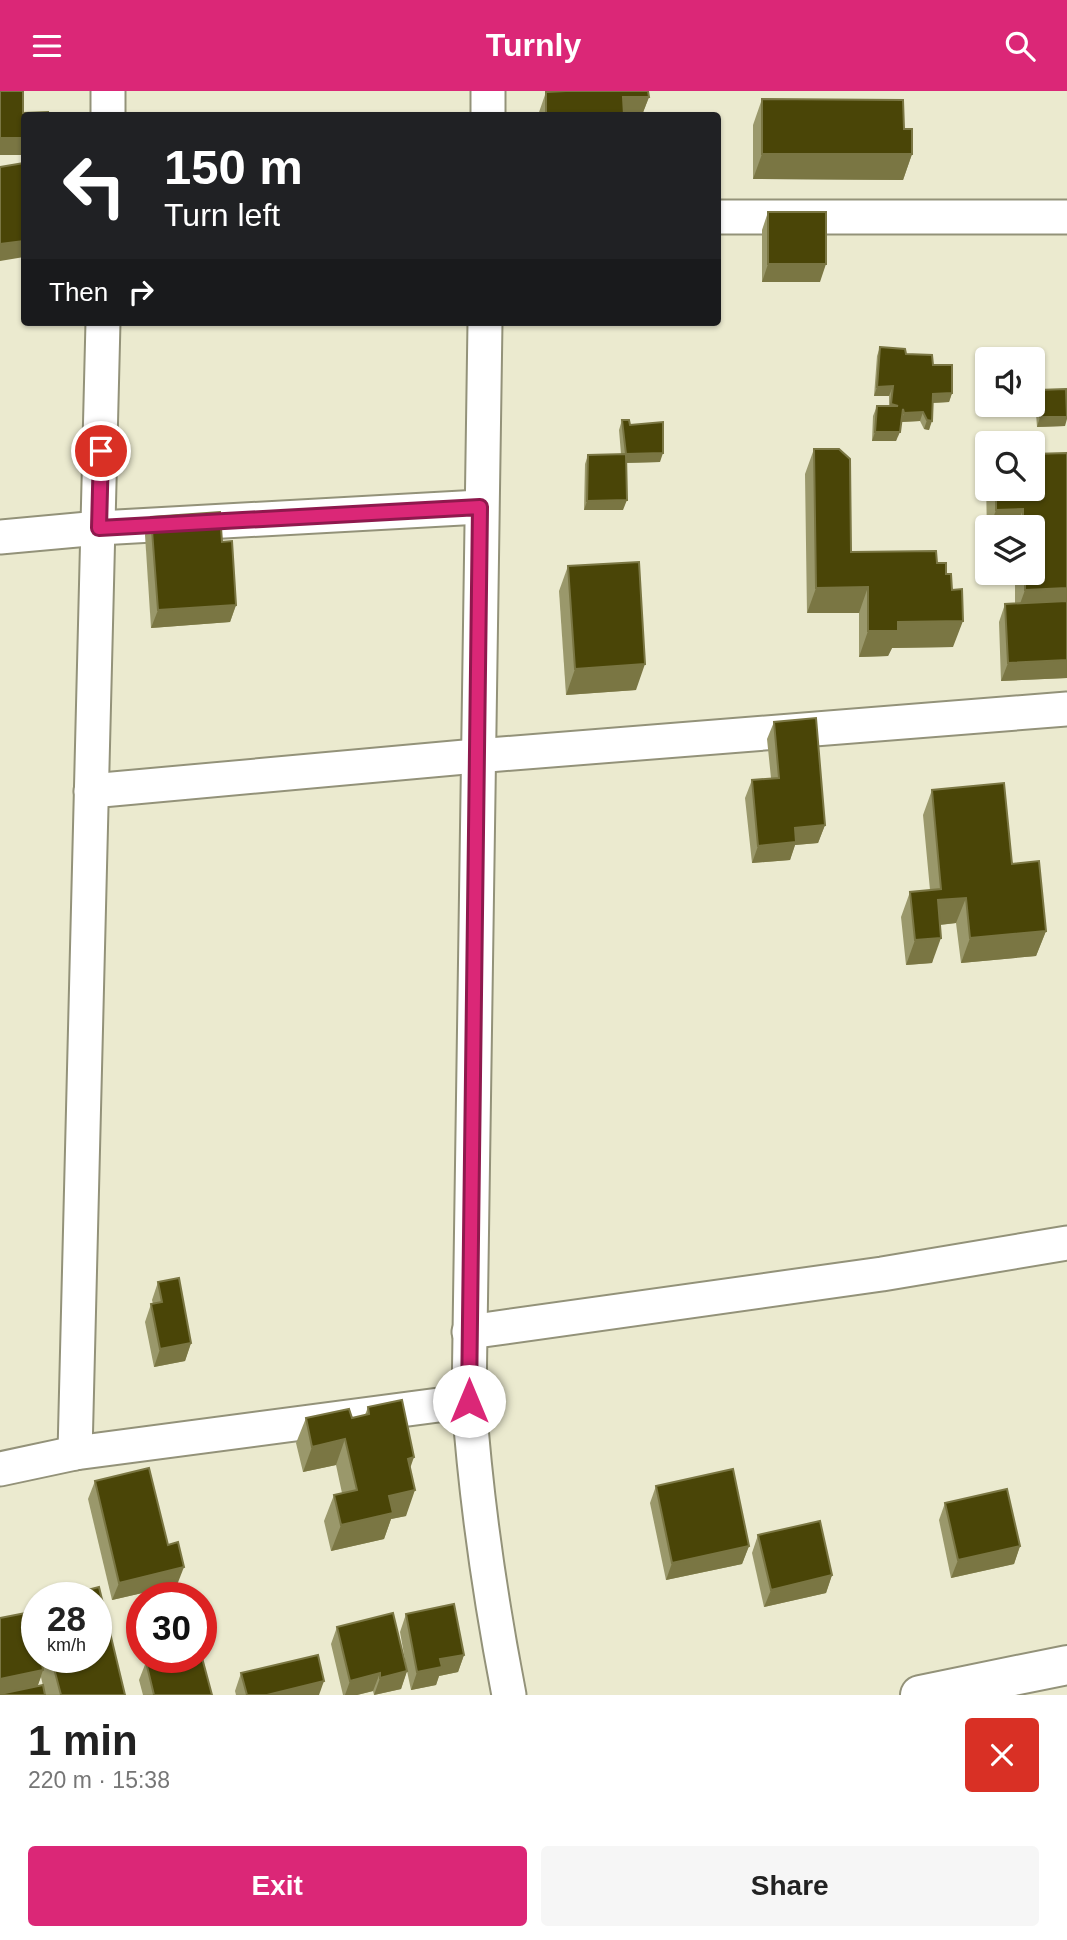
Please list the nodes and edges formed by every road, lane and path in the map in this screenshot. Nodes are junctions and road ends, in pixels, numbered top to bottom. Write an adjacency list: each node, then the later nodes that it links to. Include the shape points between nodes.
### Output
1 (108, 91): 3 (street)
2 (488, 91): 4 (street)
3 (107, 112)
4 (488, 112)
5 (721, 217): 6 (street)
6 (1067, 217)
7 (103, 326): 10 (street)
8 (485, 326): 9 (street)
9 (480, 507): 10 (street); 13 (street)
10 (99, 528): 11 (street); 14 (street)
11 (0, 537)
12 (1067, 709): 13 (street)
13 (476, 756): 14 (street); 16 (street)
14 (91, 791): 18 (street)
15 (1067, 1243): 16 (street, via 809,1285)
16 (468, 1332): 17 (street)
17 (469, 1401): 18 (street); 21 (street, via 475,1491)
18 (75, 1453): 19 (street)
19 (0, 1469)
20 (1067, 1665): 22 (street)
21 (509, 1695)
22 (920, 1695)

